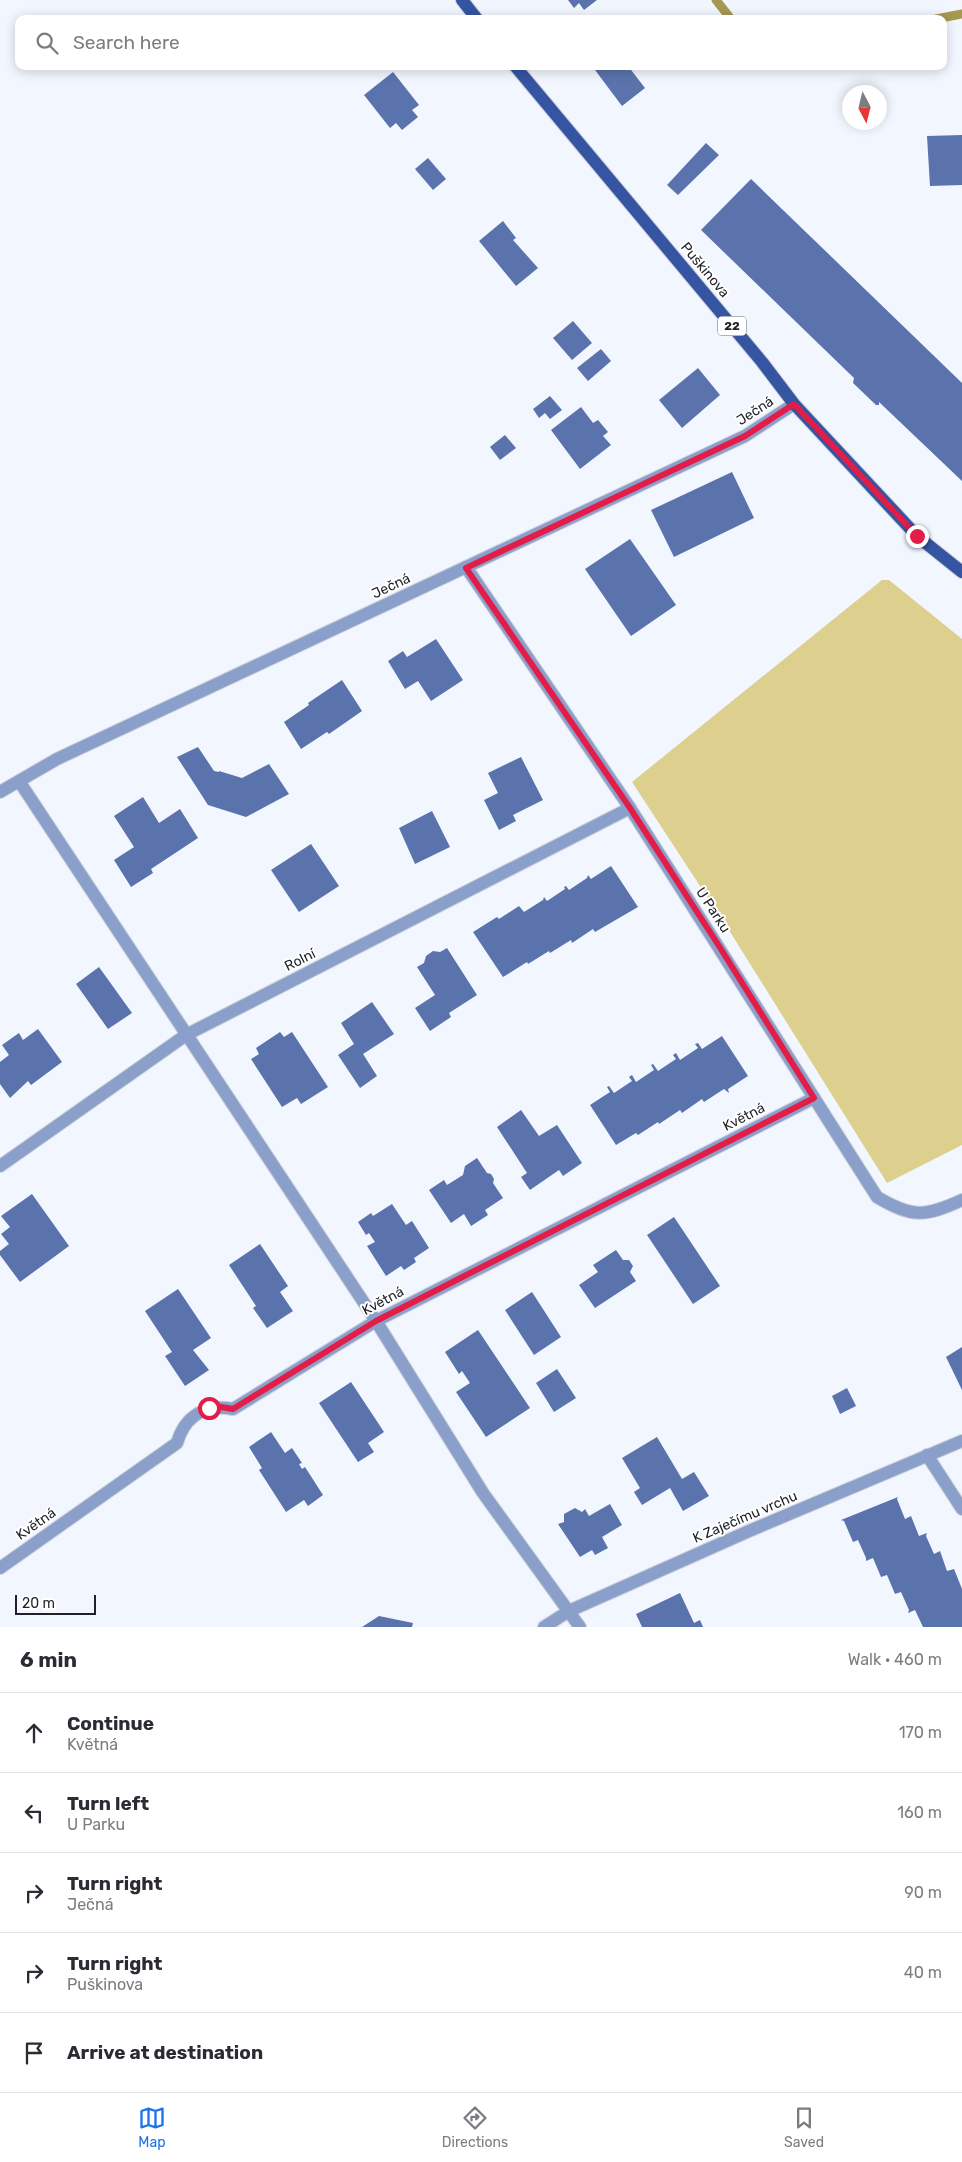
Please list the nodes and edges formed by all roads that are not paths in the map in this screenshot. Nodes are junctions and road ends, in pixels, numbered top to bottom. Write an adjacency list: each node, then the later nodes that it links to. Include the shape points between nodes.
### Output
1 (462, 0): 2 (main road)
2 (474, 15)
3 (518, 70): 4 (main road, Puškinova / 22)
4 (794, 404): 5 (street, Ječná, via 745,436); 6 (main road, Puškinova / 22, via 917,536)
5 (466, 568): 7 (street, Ječná, via 57,759); 9 (street, U Parku)
6 (962, 572)
7 (19, 781): 8 (street, Ječná); 10 (street)
8 (0, 792)
9 (630, 808): 10 (street, Rolní); 11 (street, U Parku)
10 (186, 1035): 12 (street, Rolní); 14 (street)
11 (814, 1098): 13 (street, U Parku, via 877,1197 900,1210 926,1213); 14 (street, Květná)
12 (0, 1166)
13 (962, 1200)
14 (376, 1321): 18 (street, Květná, via 233,1409 221,1407 198,1412 184,1426 177,1443); 19 (street, via 483,1493)
15 (962, 1441): 16 (street, K Zaječímu vrchu)
16 (927, 1455): 17 (street); 19 (street, K Zaječímu vrchu)
17 (962, 1509)
18 (0, 1568)
19 (569, 1610): 20 (street, K Zaječímu vrchu); 21 (street)
20 (544, 1627)
21 (580, 1627)

